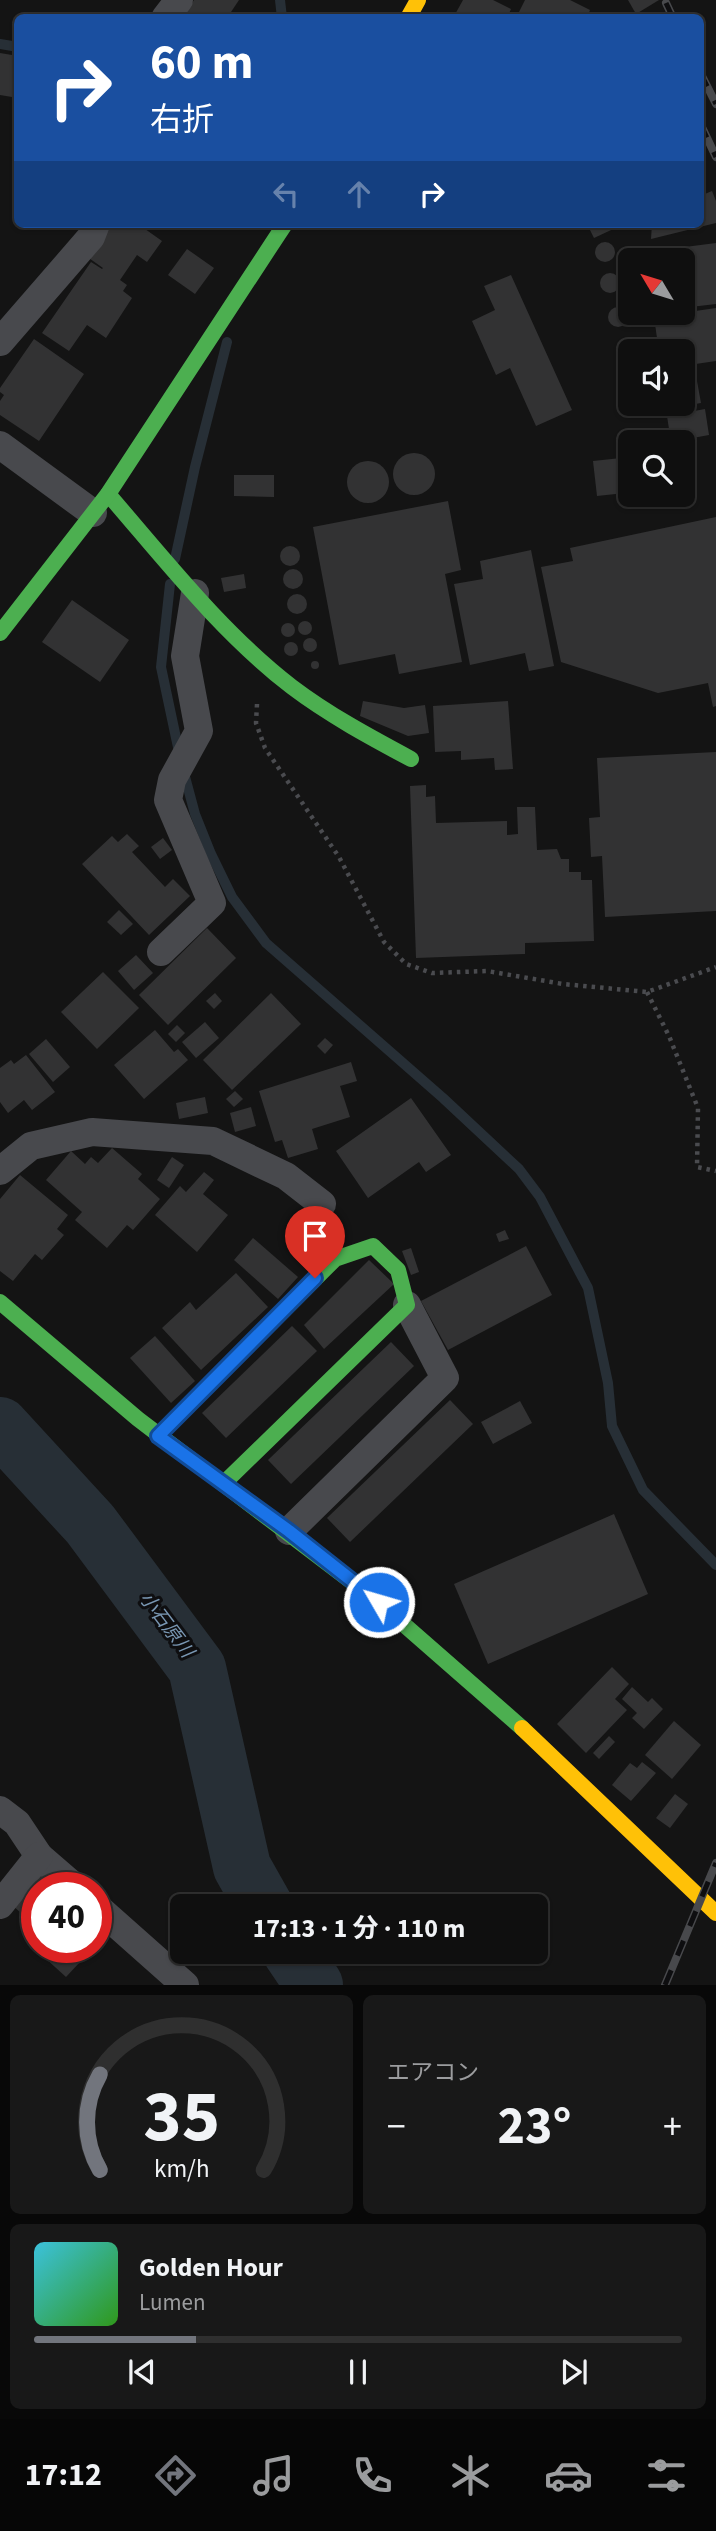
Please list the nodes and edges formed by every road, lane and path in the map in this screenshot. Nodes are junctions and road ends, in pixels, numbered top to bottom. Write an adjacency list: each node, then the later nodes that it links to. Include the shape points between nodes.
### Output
1 (179, 0): 2 (street)
2 (168, 14)
3 (94, 228): 5 (street)
4 (283, 228): 7 (street)
5 (0, 342)
6 (0, 445): 7 (street)
7 (100, 504): 8 (street, via 154,547); 9 (street)
8 (195, 593): 10 (street); 12 (street, via 185,656 199,731 172,780 168,800 212,904)
9 (0, 633)
10 (257, 657): 11 (street, via 350,727); 14 (path, via 257,723 265,748 339,857 384,942 406,964 432,973 487,971)
11 (411, 759)
12 (161, 952)
13 (716, 967): 14 (path)
14 (647, 992): 16 (path, via 698,1108 697,1167)
15 (0, 1171): 17 (street, via 31,1146 92,1132 213,1141 286,1176)
16 (716, 1171)
17 (322, 1204)
18 (0, 1302): 20 (street)
19 (407, 1305): 20 (street, via 398,1270 373,1246 335,1259); 21 (street); 22 (street, via 445,1378)
20 (158, 1436): 21 (street)
21 (223, 1484): 22 (street)
22 (289, 1531): 27 (street, via 379,1602 518,1724)
23 (0, 1810): 24 (street, via 17,1824)
24 (39, 1856): 25 (street); 26 (street)
25 (58, 1872)
26 (0, 1905)
27 (716, 1913)
28 (112, 1920): 29 (street)
29 (185, 1985)

